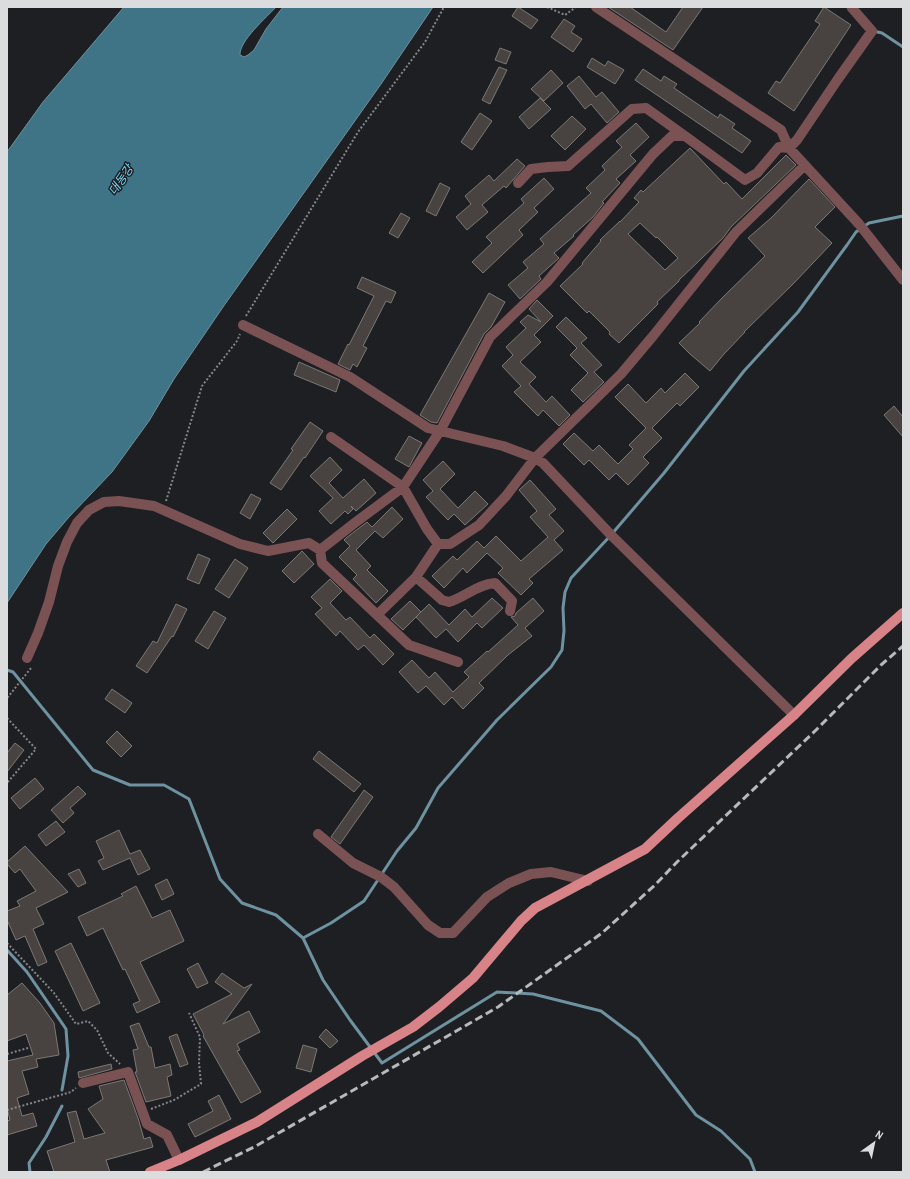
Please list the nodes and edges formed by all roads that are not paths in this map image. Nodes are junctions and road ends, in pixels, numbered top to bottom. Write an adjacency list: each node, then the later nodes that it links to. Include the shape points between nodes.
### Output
1 (596, 7): 4 (street, via 781,130)
2 (853, 7): 4 (street, via 872,31 798,140)
3 (685, 136): 4 (street, via 745,180 757,173 779,147); 6 (street, via 646,108 632,109 568,166 531,169); 9 (street, via 672,136 653,154 547,282 490,337)
4 (789, 148): 5 (street)
5 (805, 165): 7 (street, via 859,224); 11 (street, via 736,232 620,374)
6 (518, 183)
7 (903, 280)
8 (243, 325): 9 (street, via 350,377 428,428)
9 (440, 431): 11 (street, via 503,446); 12 (street)
10 (331, 437): 12 (street)
11 (535, 458): 13 (street, via 506,496 479,525 450,544); 21 (street, via 543,463 611,535)
12 (404, 487): 13 (street); 14 (street)
13 (438, 544): 15 (street)
14 (320, 550): 18 (street, via 322,563); 19 (street, via 309,543 268,551 240,544 154,506 119,501 104,502 89,510 66,542 49,602)
15 (416, 577): 16 (street, via 442,600 448,602 487,584 495,584 512,601); 18 (street)
16 (510, 611)
17 (903, 613): 21 (main road)
18 (377, 615): 20 (street, via 409,645)
19 (27, 658)
20 (458, 662)
21 (794, 715): 23 (main road, via 645,849)
22 (318, 834): 23 (street, via 353,864 381,877 394,887 428,925 440,933 453,932 488,897 509,882 531,874 550,872)
23 (588, 881): 25 (main road, via 535,908 473,978 413,1027 256,1122)
24 (83, 1083): 25 (street, via 128,1072 147,1124 167,1135)
25 (179, 1160): 26 (main road)
26 (150, 1172)

